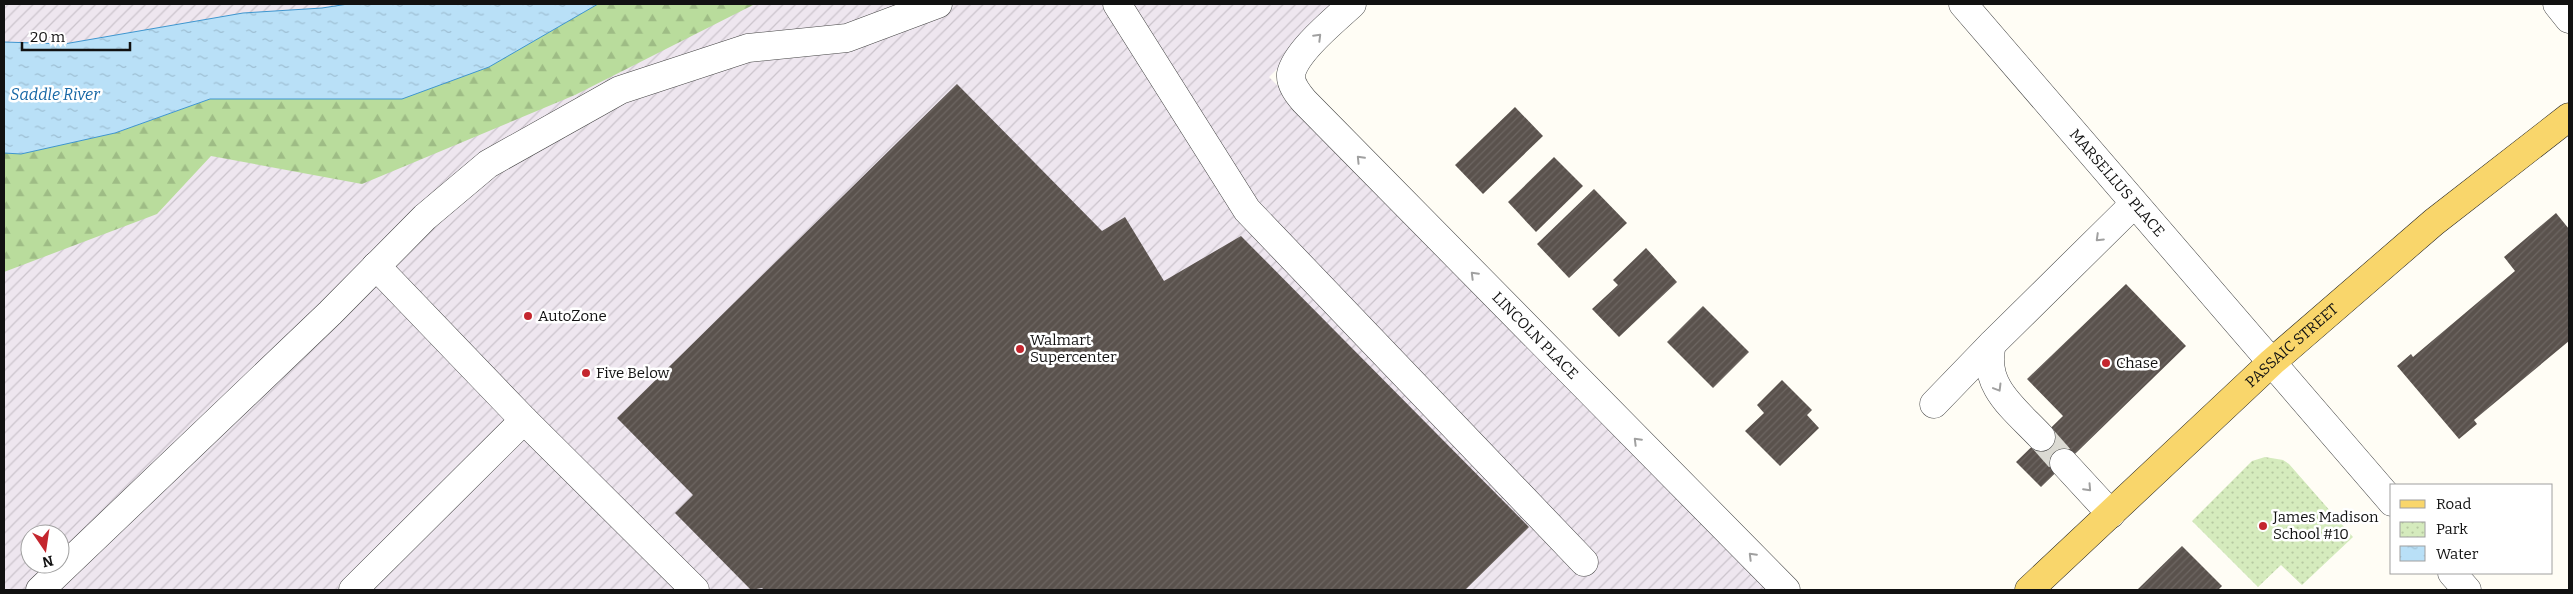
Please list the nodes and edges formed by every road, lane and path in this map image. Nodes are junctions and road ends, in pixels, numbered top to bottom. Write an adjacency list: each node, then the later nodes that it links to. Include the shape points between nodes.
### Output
1 (938, 4): 9 (street, via 847,38 748,48 620,90 488,164 425,217)
2 (1117, 4): 18 (street, via 1247,210)
3 (1352, 4): 23 (street, LINCOLN PLACE, one-way to 3, via 1294,89 1291,75 1296,62)
4 (1964, 4): 8 (street, MARSELLUS PLACE)
5 (2557, 4): 6 (street)
6 (2569, 19)
7 (2569, 117): 11 (main road, PASSAIC STREET, via 2434,222)
8 (2134, 204): 10 (street, one-way to 10); 11 (street, MARSELLUS PLACE)
9 (376, 266): 13 (street); 20 (street)
10 (1992, 344): 12 (street); 14 (street, one-way to 14, via 1988,358 1998,391)
11 (2272, 362): 16 (street, MARSELLUS PLACE); 17 (main road, PASSAIC STREET)
12 (1934, 404)
13 (524, 420): 21 (street); 22 (street)
14 (2041, 437)
15 (2064, 463): 17 (street, one-way to 17)
16 (2390, 500)
17 (2111, 514): 24 (main road, PASSAIC STREET)
18 (1584, 562)
19 (2453, 574): 25 (street)
20 (40, 590)
21 (353, 590)
22 (695, 590)
23 (1786, 590)
24 (2029, 590)
25 (2467, 590)

